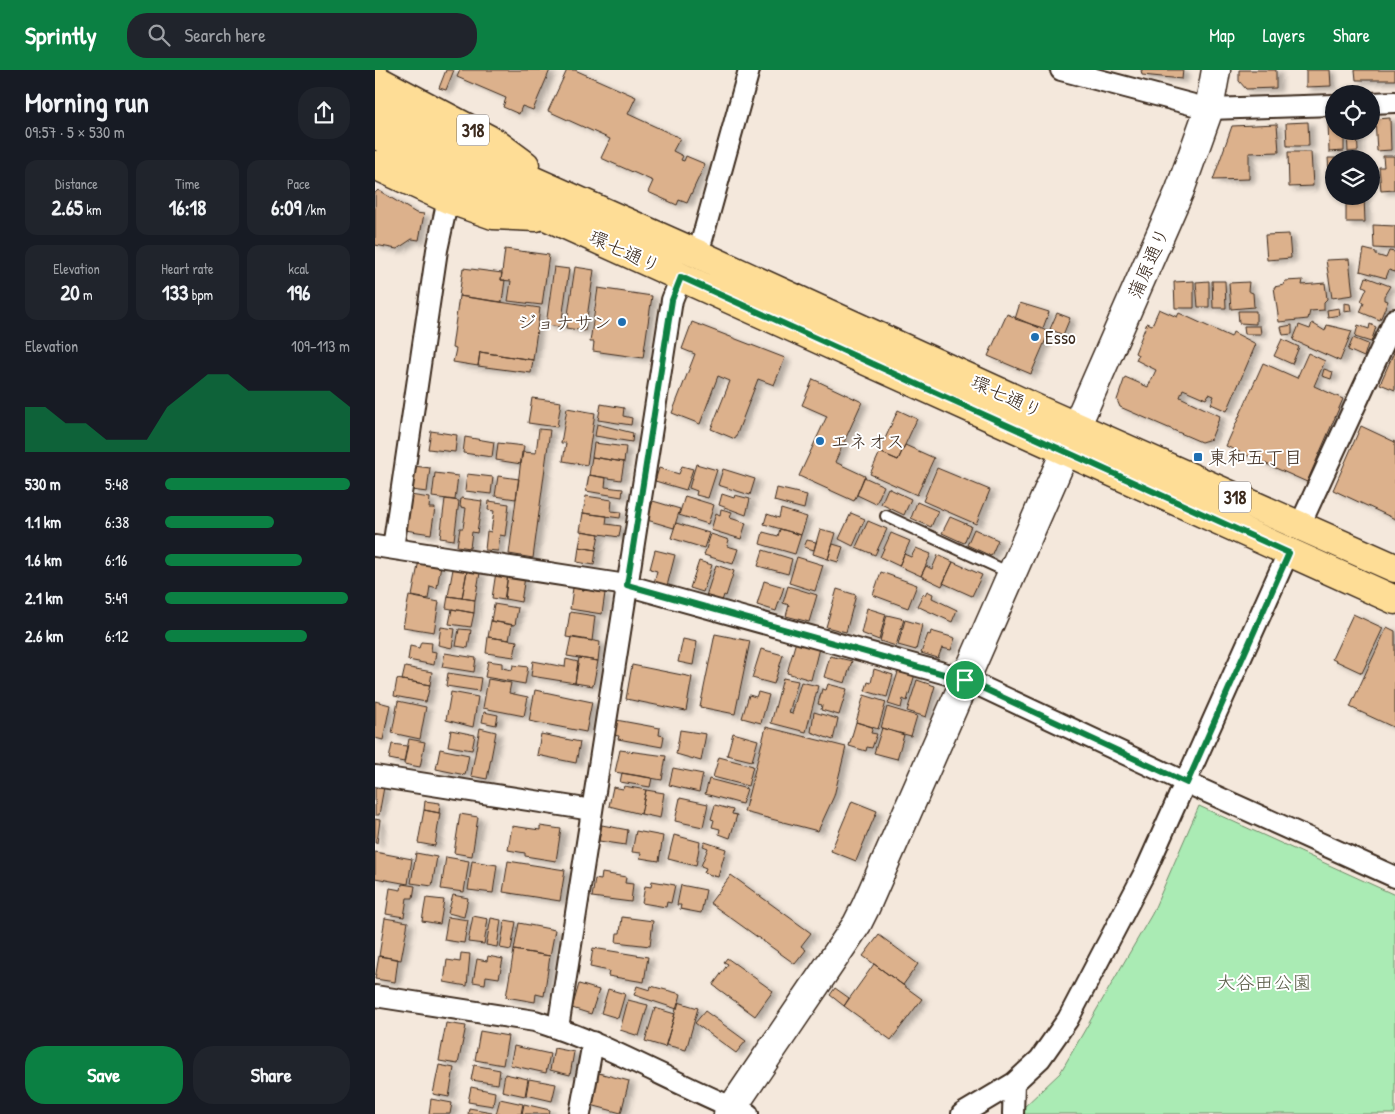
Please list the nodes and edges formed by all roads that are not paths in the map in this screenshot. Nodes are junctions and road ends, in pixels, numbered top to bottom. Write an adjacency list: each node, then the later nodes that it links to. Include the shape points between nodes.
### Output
1 (749, 70): 15 (street)
2 (1061, 70): 9 (street)
3 (1216, 70): 9 (street, 蒲原通り)
4 (375, 79): 12 (main road, 318, via 494,142)
5 (1395, 102): 6 (street)
6 (1380, 103)
7 (1325, 105): 9 (street)
8 (375, 107): 10 (main road, 環七通り / 318)
9 (1209, 110): 18 (street, 蒲原通り, via 1180,190)
10 (392, 134): 12 (main road, 環七通り / 318); 14 (main road, 環七通り / 318, via 453,174)
11 (375, 165): 13 (main road, 318)
12 (563, 193): 15 (main road, 環七通り / 318)
13 (448, 199): 14 (main road, 318, via 493,214); 21 (street)
14 (553, 218): 16 (main road, 環七通り / 318)
15 (698, 254): 18 (main road, 環七通り / 318)
16 (681, 277): 18 (main road, 環七通り / 318); 25 (street, via 672,300)
17 (1395, 319): 20 (street)
18 (1070, 438): 20 (main road, 環七通り / 318); 22 (main road, 環七通り / 318); 24 (street, 蒲原通り)
19 (887, 516): 24 (lane)
20 (1300, 525): 23 (main road, 環七通り / 318)
21 (384, 547): 25 (street)
22 (1289, 553): 26 (main road, 環七通り / 318); 29 (street)
23 (1395, 568)
24 (1011, 573): 27 (street, 蒲原通り)
25 (627, 585): 27 (street); 30 (street)
26 (1395, 600)
27 (965, 680): 29 (street); 36 (street, 蒲原通り, via 857,924)
28 (375, 776): 30 (street)
29 (1187, 783): 31 (street); 35 (street, via 1146,870 1068,1019 1040,1059)
30 (592, 810): 33 (street)
31 (1395, 877)
32 (375, 996): 33 (street, via 535,1021)
33 (558, 1028): 34 (street)
34 (593, 1042): 36 (street); 37 (street)
35 (1014, 1083): 38 (street); 39 (street)
36 (736, 1112)
37 (580, 1114)
38 (963, 1114)
39 (1013, 1114)

